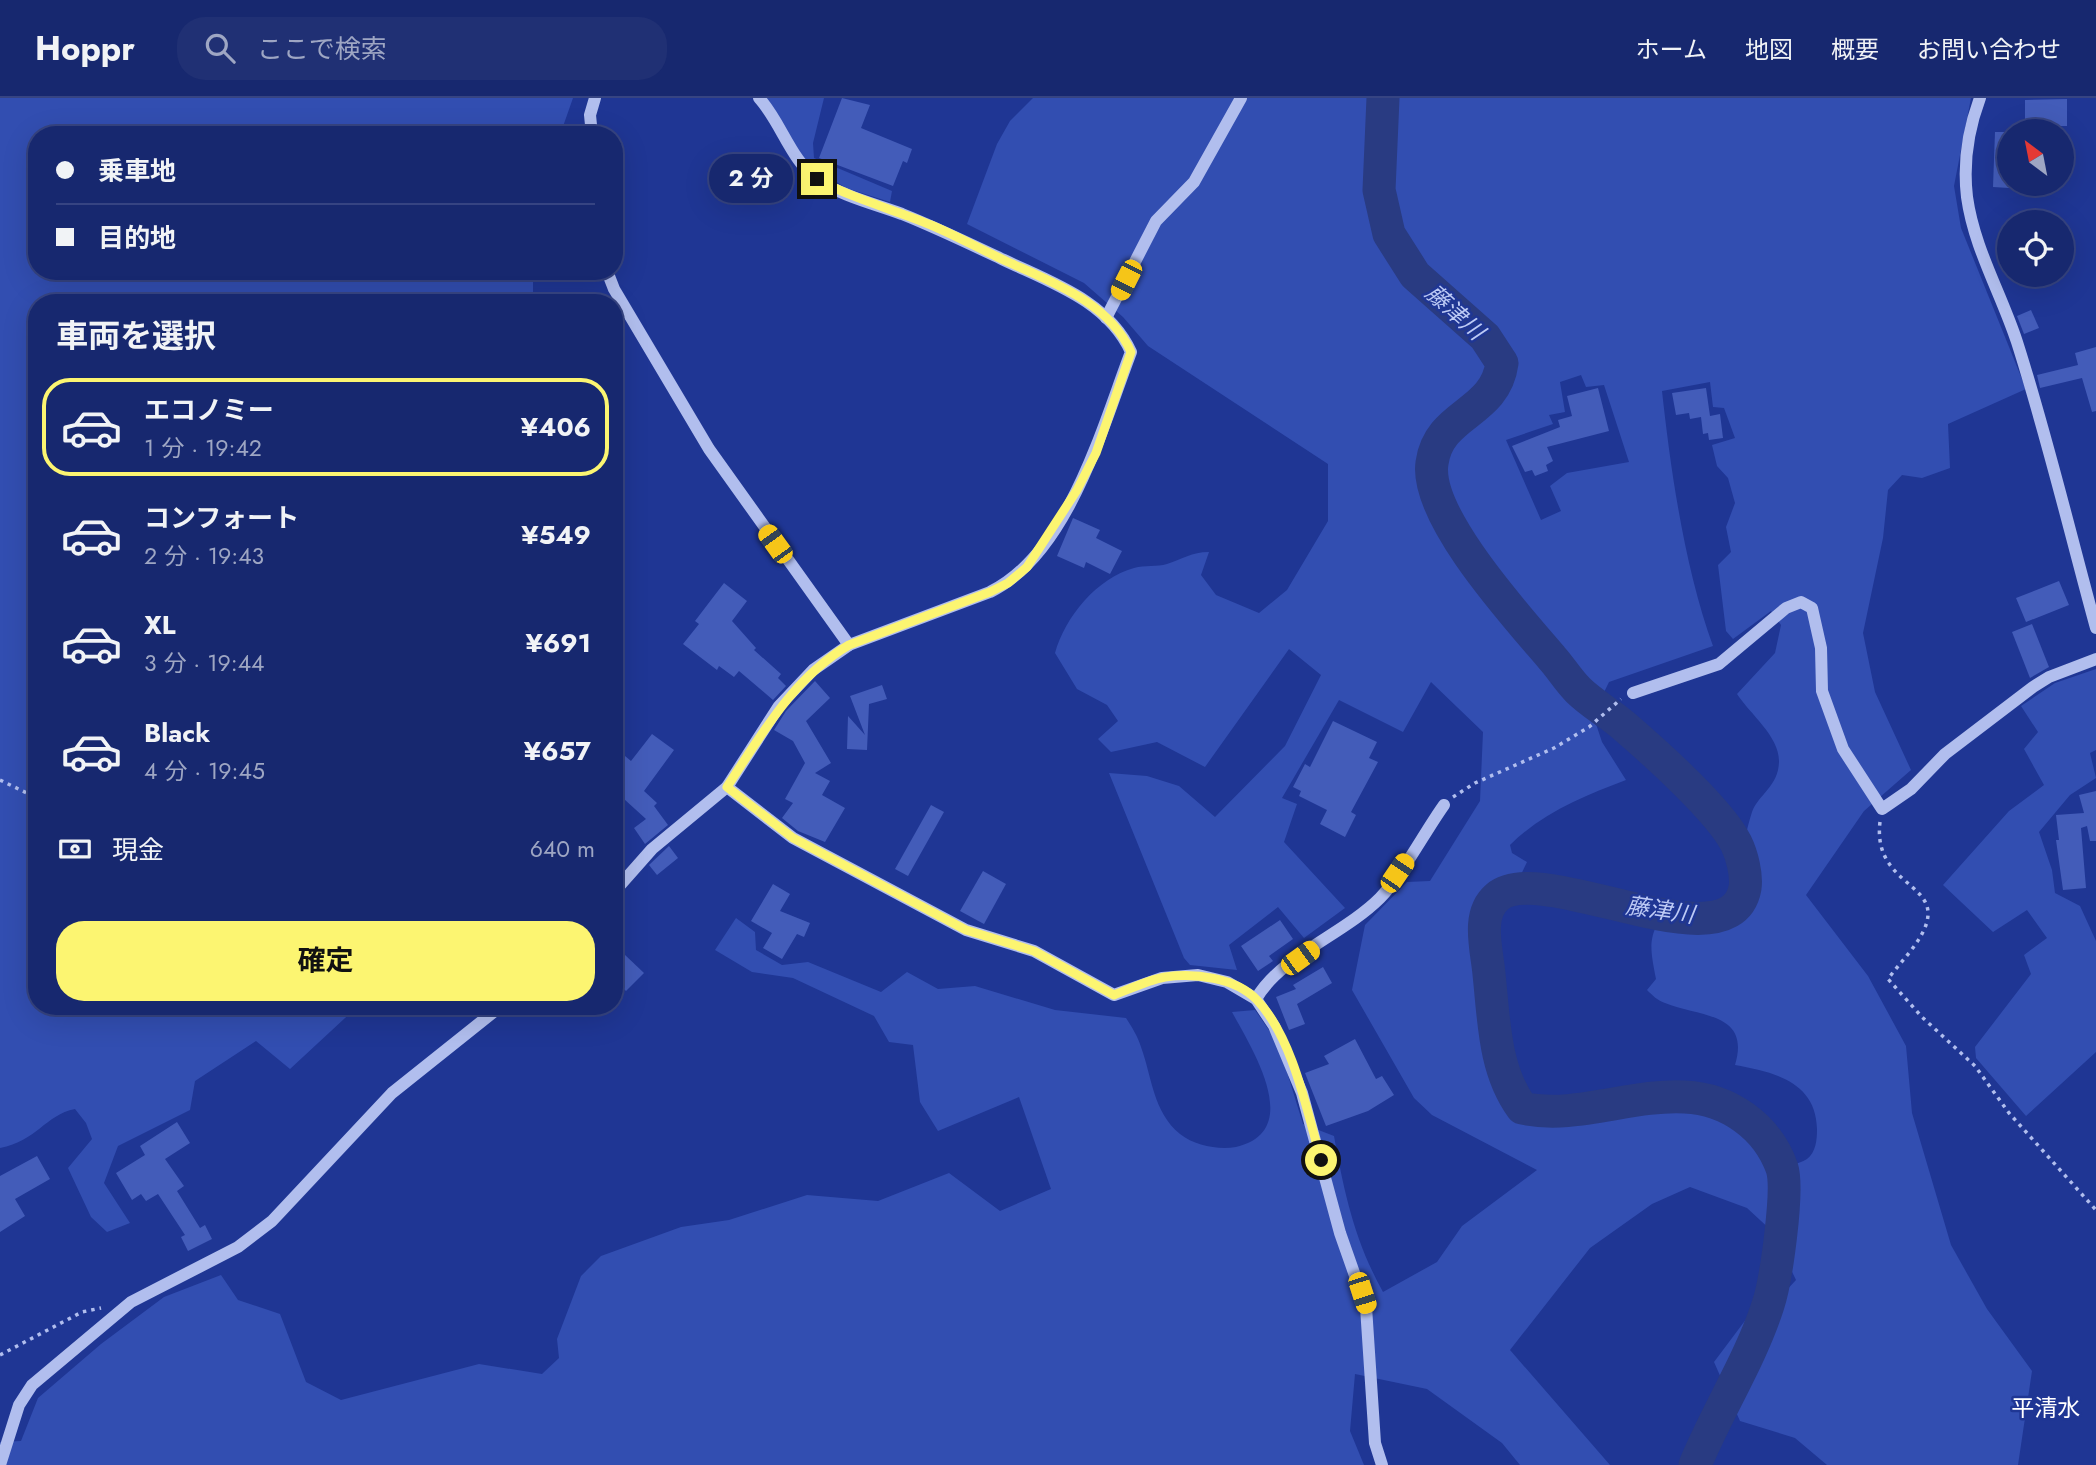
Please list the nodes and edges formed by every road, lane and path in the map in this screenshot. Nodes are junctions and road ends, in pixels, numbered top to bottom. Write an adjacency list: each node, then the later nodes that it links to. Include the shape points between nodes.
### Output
1 (595, 98): 5 (street)
2 (759, 98): 7 (street, via 817,179 1067,288)
3 (1241, 98): 7 (street, via 1194,182 1156,221)
4 (1980, 98): 8 (street, via 1969,131 1966,161 1972,222 2016,341)
5 (591, 126)
6 (623, 304): 9 (street, via 709,449)
7 (1106, 318): 9 (street, via 1131,352 1096,453 1040,552 1008,583 990,592)
8 (2096, 628)
9 (849, 645): 14 (street, via 813,670 779,706)
10 (2096, 659): 17 (street, via 2033,687)
11 (1633, 693): 17 (street, via 1719,664 1786,608 1801,602 1812,608 1821,648 1822,691 1843,749)
12 (1616, 702): 16 (path, via 1589,727 1519,766 1475,783)
13 (0, 780): 15 (path)
14 (727, 787): 18 (street, via 652,849); 19 (street, via 793,838 966,930 1034,951 1114,995 1162,978 1198,975 1227,982)
15 (28, 794)
16 (1444, 805): 19 (street, via 1381,896 1266,982)
17 (1882, 808): 21 (path, via 1878,839 1882,856 1924,901 1928,914 1888,979 1975,1066 2009,1113)
18 (623, 881)
19 (1256, 999): 25 (street, via 1281,1038 1302,1093 1340,1233 1366,1307 1375,1443)
20 (490, 1015): 22 (street, via 392,1093 271,1221 238,1247)
21 (2096, 1210)
22 (131, 1302): 23 (path, via 82,1312); 24 (street, via 32,1385 19,1405)
23 (0, 1355)
24 (0, 1465)
25 (1382, 1465)

